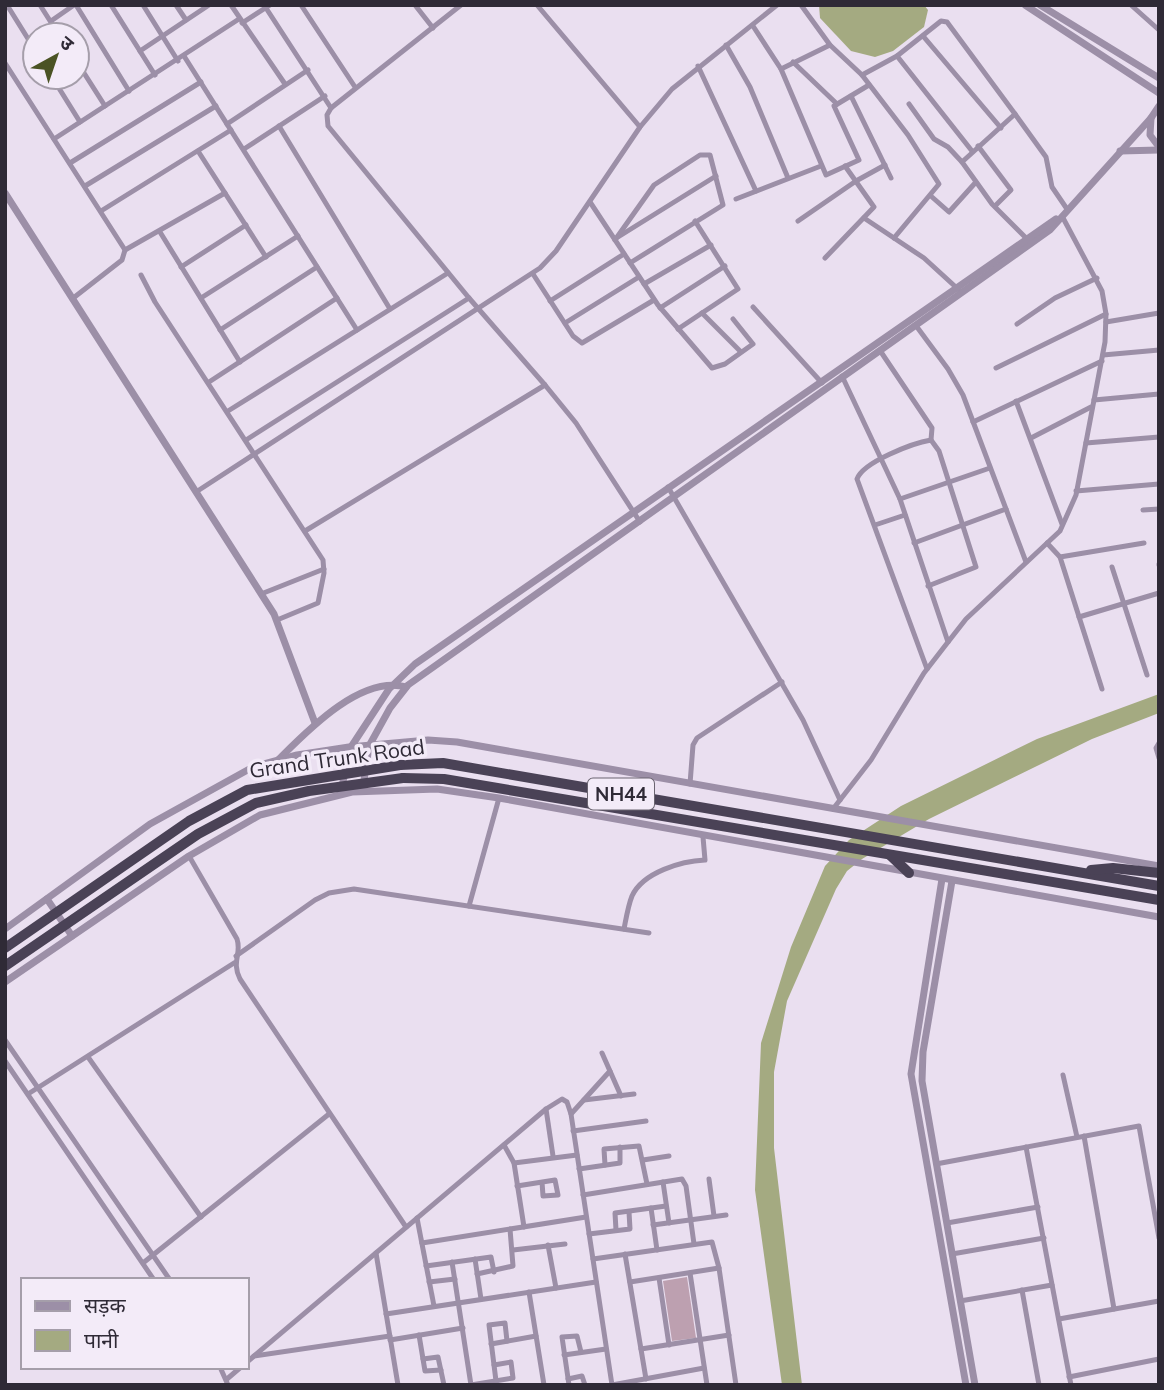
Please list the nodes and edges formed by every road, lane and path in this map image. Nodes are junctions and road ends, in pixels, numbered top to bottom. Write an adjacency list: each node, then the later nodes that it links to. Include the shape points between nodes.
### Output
1 (7, 5): 24 (street)
2 (40, 5): 20 (street)
3 (75, 5): 21 (street); 50 (street)
4 (111, 5): 31 (street)
5 (143, 5): 27 (street)
6 (176, 5): 19 (street)
7 (208, 5): 19 (street)
8 (231, 5): 22 (street)
9 (301, 5): 47 (street)
10 (415, 5): 25 (street)
11 (461, 5): 25 (street)
12 (537, 5): 64 (street)
13 (776, 5): 23 (street)
14 (801, 5): 30 (street)
15 (1025, 5): 48 (street)
16 (1040, 5): 42 (street)
17 (1132, 5): 26 (street)
18 (268, 6): 22 (street); 39 (street)
19 (186, 20): 27 (street)
20 (50, 21)
21 (52, 21)
22 (241, 21): 32 (street); 45 (street)
23 (752, 26): 29 (street); 38 (street)
24 (21, 28)
25 (433, 28): 47 (street)
26 (1159, 30)
27 (162, 35): 31 (street); 34 (street)
28 (923, 36): 33 (street); 59 (street, via 941,21 947,22); 65 (street)
29 (726, 45): 37 (street); 80 (street, via 750,87)
30 (830, 45): 35 (street); 41 (street)
31 (140, 51): 40 (street)
32 (184, 56): 34 (street); 43 (street)
33 (897, 56): 41 (street); 72 (street)
34 (177, 61): 40 (street)
35 (793, 62): 38 (street); 53 (street)
36 (5, 63): 67 (street)
37 (698, 66): 64 (street); 85 (street)
38 (780, 69): 77 (street)
39 (308, 70): 45 (street); 51 (street)
40 (155, 75): 50 (street)
41 (862, 75): 46 (street)
42 (1158, 77): 48 (street)
43 (201, 82): 56 (street); 75 (street)
44 (91, 84): 55 (street)
45 (285, 84): 62 (street)
46 (869, 85): 52 (street); 88 (street, via 939,184)
47 (355, 87): 58 (street)
48 (1155, 90)
49 (61, 91): 61 (street)
50 (129, 91): 55 (street)
51 (326, 96): 58 (street); 63 (street)
52 (851, 96): 53 (street); 76 (street)
53 (837, 104): 78 (street, via 834,109 859,160)
54 (909, 104): 74 (street, via 934,139)
55 (105, 106): 61 (street)
56 (216, 106): 62 (street); 84 (street)
57 (1159, 106): 60 (street)
58 (331, 108): 112 (street, via 328,127)
59 (1015, 114): 65 (street); 93 (street, via 1046,157)
60 (1151, 118): 69 (street, via 1150,135); 73 (street)
61 (80, 122): 67 (street)
62 (227, 124): 66 (street)
63 (279, 126): 70 (street); 127 (street)
64 (640, 127): 90 (street)
65 (1001, 128): 68 (street)
66 (231, 130): 70 (street); 71 (street)
67 (54, 139): 75 (street)
68 (978, 146): 72 (street); 91 (street, via 1011,190)
69 (1159, 148): 73 (street)
70 (244, 149): 99 (street)
71 (198, 151): 87 (street); 92 (street)
72 (972, 151): 74 (street)
73 (1119, 151): 93 (street)
74 (962, 162): 83 (street)
75 (70, 163): 84 (street)
76 (885, 165): 81 (street); 82 (street)
77 (821, 166): 78 (street, via 828,175); 80 (street)
78 (845, 166): 82 (street)
79 (716, 176): 95 (street, via 723,205); 100 (street); 100 (street, via 710,155 700,155 651,188)
80 (788, 178): 85 (street)
81 (891, 178)
82 (856, 181): 94 (street, via 874,205); 96 (street)
83 (976, 181): 88 (street, via 949,212); 91 (street)
84 (85, 186): 92 (street)
85 (756, 191): 89 (street)
86 (5, 193): 122 (street)
87 (225, 193): 97 (street); 98 (street)
88 (932, 197): 101 (street)
89 (736, 199)
90 (590, 202): 100 (street); 113 (street, via 556,251)
91 (995, 206): 102 (street)
92 (101, 211): 104 (street)
93 (1063, 214): 102 (street); 116 (street); 118 (street, via 1050,230)
94 (864, 218): 101 (street); 107 (street)
95 (695, 221): 103 (street); 108 (street)
96 (798, 221)
97 (246, 225): 106 (street); 110 (street)
98 (160, 232): 104 (street); 110 (street)
99 (298, 236): 106 (street); 111 (street)
100 (616, 238): 105 (street)
101 (894, 238): 118 (street)
102 (1026, 238): 118 (street)
103 (711, 245): 109 (street); 117 (street)
104 (125, 250): 122 (street, via 122,260)
105 (624, 254): 108 (street); 124 (street)
106 (266, 257): 119 (street)
107 (825, 258)
108 (630, 263): 115 (street)
109 (725, 266): 126 (street); 129 (street, via 738,289)
110 (181, 267): 119 (street)
111 (317, 267): 120 (street); 138 (street)
112 (448, 273): 121 (street); 127 (street)
113 (533, 274): 124 (street); 128 (street)
114 (141, 275): 147 (street)
115 (639, 277): 117 (street); 134 (street)
116 (1097, 278): 131 (street); 135 (street, via 1055,298)
117 (644, 284): 123 (street)
118 (960, 291): 136 (street); 146 (street)
119 (201, 298): 138 (street)
120 (337, 298): 139 (street); 144 (street)
121 (469, 298): 128 (street); 158 (street)
122 (72, 299): 168 (street)
123 (654, 300): 126 (street); 134 (street, via 584,343)
124 (550, 301): 134 (street)
125 (753, 307): 148 (street)
126 (660, 308): 137 (street)
127 (390, 309): 139 (street)
128 (480, 310): 149 (street); 161 (street)
129 (702, 313): 137 (street); 141 (street)
130 (1159, 313): 133 (street)
131 (1106, 314): 133 (street); 145 (street)
132 (733, 319): 141 (street, via 753,344)
133 (1106, 322): 143 (street)
134 (565, 323)
135 (1017, 324)
136 (917, 327): 142 (street); 155 (street, via 958,384)
137 (678, 329): 141 (street, via 712,368)
138 (220, 330): 144 (street)
139 (357, 330): 154 (street)
140 (1159, 350): 143 (street)
141 (740, 351)
142 (881, 352): 146 (street); 159 (street, via 932,428)
143 (1102, 358): 151 (street); 152 (street)
144 (240, 362): 147 (street)
145 (996, 368)
146 (841, 375): 148 (street); 162 (street); 169 (street)
147 (209, 382): 154 (street)
148 (822, 383): 166 (street)
149 (545, 384): 174 (street, via 576,423); 180 (street)
150 (1159, 394): 151 (street)
151 (1094, 400): 153 (street)
152 (1016, 401): 155 (street); 157 (street)
153 (1091, 407): 157 (street); 160 (street)
154 (228, 411): 158 (street)
155 (973, 422): 163 (street)
156 (1159, 437): 160 (street)
157 (1031, 438): 178 (street)
158 (246, 440): 161 (street)
159 (931, 440): 162 (street); 164 (street)
160 (1086, 443): 167 (street)
161 (255, 454): 168 (street); 180 (street)
162 (883, 459): 170 (street); 179 (street, via 864,468 857,479)
163 (990, 468): 164 (street); 171 (street)
164 (948, 483): 170 (street); 177 (street)
165 (1159, 484): 167 (street)
166 (668, 487): 169 (street); 174 (street)
167 (1076, 491): 178 (street)
168 (196, 492): 190 (street)
169 (674, 498): 176 (street); 199 (street)
170 (900, 499): 175 (street)
171 (1006, 509): 177 (street); 185 (street)
172 (1159, 509): 173 (street)
173 (1143, 510)
174 (632, 512): 176 (street); 192 (street)
175 (905, 515): 179 (street); 181 (street)
176 (640, 522): 194 (street)
177 (962, 524): 181 (street); 188 (street, via 976,567)
178 (1062, 524): 182 (street)
179 (875, 525): 197 (street)
180 (305, 531): 187 (street)
181 (914, 543): 188 (street)
182 (1047, 543): 184 (street); 185 (street)
183 (1144, 543): 184 (street)
184 (1060, 557): 193 (street)
185 (1026, 562): 196 (street)
186 (1112, 567): 191 (street)
187 (324, 569): 190 (street); 195 (street, via 318,603)
188 (928, 586): 196 (street)
189 (1159, 593): 191 (street)
190 (261, 594): 195 (street)
191 (1124, 603): 193 (street); 198 (street)
192 (496, 607): 194 (street); 200 (street)
193 (1079, 617): 202 (street)
194 (502, 618): 201 (street)
195 (277, 620): 203 (street)
196 (948, 642): 197 (street)
197 (927, 669): 213 (street, via 872,760)
198 (1147, 675)
199 (782, 682): 209 (street, via 697,738); 213 (street)
200 (393, 683): 201 (street); 203 (street, via 339,705); 206 (street)
201 (406, 687): 205 (street)
202 (1102, 689)
203 (315, 723): 208 (street)
204 (1159, 743): 207 (street)
205 (369, 746): 206 (street); 209 (street, via 442,740); 210 (street)
206 (351, 747): 208 (street); 211 (street)
207 (1159, 758)
208 (278, 760): 225 (street, via 231,777 150,824)
209 (690, 784): 214 (street)
210 (362, 791): 211 (street); 212 (street, via 438,789)
211 (341, 794): 217 (street, via 260,814)
212 (499, 798): 215 (street); 227 (street)
213 (840, 800): 214 (street)
214 (833, 809): 218 (street)
215 (703, 837): 220 (street); 230 (street, via 705,860 656,874 639,886 631,897)
216 (890, 855): 220 (highway); 226 (highway, NH44); 235 (highway, Grand Trunk Road / NH44, bridge, via 444,779 403,778 256,803 198,834)
217 (190, 856): 232 (street); 234 (street, via 237,939)
218 (1159, 866)
219 (1078, 872): 221 (highway, via 1113,868); 224 (highway, NH44); 233 (highway, Grand Trunk Road / NH44, bridge, via 443,763 247,790 189,821)
220 (909, 873): 222 (street)
221 (1159, 873)
222 (942, 879): 223 (street); 364 (street, via 911,1074)
223 (951, 881): 228 (street); 265 (street, via 923,1052 922,1081)
224 (1159, 886)
225 (47, 899): 229 (street); 232 (street)
226 (1159, 900)
227 (469, 906): 230 (street); 234 (street, via 341,889 315,900)
228 (1159, 917)
229 (5, 929)
230 (624, 929): 231 (street)
231 (649, 933)
232 (72, 936): 236 (street)
233 (5, 948)
234 (235, 960): 239 (street); 249 (street, via 240,979)
235 (5, 966)
236 (5, 982)
237 (5, 1040): 243 (street)
238 (602, 1054): 241 (street)
239 (89, 1057): 243 (street); 282 (street)
240 (5, 1061): 244 (street)
241 (610, 1071): 246 (street); 247 (street)
242 (1063, 1075): 255 (street)
243 (39, 1088): 244 (street); 253 (street)
244 (28, 1094): 256 (street)
245 (634, 1094): 246 (street)
246 (621, 1096): 247 (street)
247 (584, 1100): 250 (street)
248 (546, 1109): 250 (street, via 564,1099); 257 (street); 262 (street)
249 (329, 1114): 282 (street); 289 (street)
250 (571, 1114): 252 (street)
251 (646, 1121): 252 (street)
252 (573, 1131): 260 (street)
253 (69, 1132): 256 (street); 272 (street)
254 (1084, 1136): 255 (street); 295 (street, via 1139,1126); 331 (street)
255 (1076, 1137): 259 (street)
256 (59, 1139): 274 (street)
257 (504, 1144): 264 (street); 284 (street)
258 (620, 1147): 263 (street, via 639,1146); 266 (street, via 604,1150); 266 (street, via 621,1163)
259 (1026, 1147): 265 (street); 277 (street)
260 (577, 1155): 262 (street); 267 (street)
261 (670, 1156): 263 (street)
262 (553, 1157): 264 (street)
263 (643, 1160): 271 (street)
264 (514, 1163): 273 (street)
265 (936, 1164): 287 (street)
266 (605, 1165): 267 (street)
267 (579, 1169): 275 (street)
268 (709, 1180): 281 (street)
269 (542, 1182): 273 (street)
270 (663, 1182): 271 (street); 276 (street); 285 (street, via 685,1181)
271 (647, 1184): 275 (street)
272 (105, 1185): 274 (street); 305 (street)
273 (517, 1186): 290 (street)
274 (95, 1192): 309 (street)
275 (583, 1195): 283 (street)
276 (666, 1206): 278 (street); 286 (street)
277 (1038, 1207): 287 (street); 294 (street)
278 (651, 1208): 279 (street); 288 (street)
279 (629, 1212): 292 (street, via 631,1227); 292 (street, via 613,1214)
280 (726, 1215): 281 (street)
281 (714, 1216): 285 (street)
282 (201, 1217): 305 (street)
283 (586, 1217): 290 (street); 293 (street)
284 (417, 1218): 289 (street); 296 (street)
285 (691, 1220): 286 (street); 298 (street)
286 (669, 1223): 288 (street)
287 (947, 1223): 304 (street)
288 (653, 1225): 301 (street)
289 (406, 1227): 302 (street)
290 (523, 1227): 291 (street)
291 (510, 1229): 296 (street); 300 (street)
292 (616, 1230): 293 (street)
293 (589, 1234): 307 (street)
294 (1044, 1238): 304 (street); 322 (street)
295 (1159, 1238)
296 (422, 1243): 310 (street)
297 (565, 1244): 299 (street)
298 (694, 1244): 301 (street); 311 (street, via 713,1244)
299 (548, 1245): 300 (street); 323 (street)
300 (513, 1250): 312 (street, via 511,1267)
301 (657, 1250): 303 (street)
302 (376, 1253): 332 (street); 347 (street)
303 (625, 1254): 307 (street); 321 (street)
304 (952, 1254): 327 (street)
305 (153, 1255): 309 (street); 316 (street)
306 (475, 1259): 308 (street); 312 (street, via 491,1256); 314 (street)
307 (593, 1259): 320 (street)
308 (452, 1262): 310 (street); 318 (street)
309 (143, 1263): 315 (street)
310 (426, 1266): 319 (street)
311 (719, 1269): 313 (street); 336 (street)
312 (494, 1272): 314 (street)
313 (690, 1273): 317 (street); 339 (street)
314 (477, 1274): 326 (street)
315 (154, 1278)
316 (169, 1278)
317 (659, 1278): 321 (street); 342 (street)
318 (455, 1279): 319 (street); 329 (street)
319 (429, 1282): 330 (street)
320 (596, 1282): 323 (street); 343 (street)
321 (630, 1282): 344 (street)
322 (1052, 1285): 324 (street); 333 (street)
323 (556, 1288): 325 (street)
324 (1022, 1290): 327 (street); 366 (street)
325 (529, 1292): 326 (street); 337 (street)
326 (481, 1299): 329 (street)
327 (960, 1301): 365 (street)
328 (1159, 1301): 331 (street)
329 (459, 1303): 330 (street); 334 (street)
330 (433, 1307): 332 (street)
331 (1114, 1309): 333 (street)
332 (386, 1314): 338 (street)
333 (1059, 1320): 354 (street)
334 (463, 1328): 335 (street); 356 (street, via 471,1385)
335 (419, 1335): 338 (street); 348 (street)
336 (729, 1335): 339 (street); 363 (street)
337 (536, 1336): 340 (street); 360 (street)
338 (390, 1338): 347 (street); 358 (street)
339 (700, 1340): 342 (street); 352 (street)
340 (507, 1341): 341 (street); 341 (street, via 504,1323 489,1324)
341 (491, 1344): 351 (street)
342 (669, 1345): 344 (street)
343 (606, 1349): 345 (street); 355 (street, via 612,1385)
344 (641, 1349): 355 (street)
345 (581, 1353): 346 (street); 346 (street, via 578,1337 563,1336)
346 (564, 1355): 357 (street)
347 (254, 1356): 350 (street)
348 (423, 1359): 353 (street, via 438,1357); 353 (street, via 425,1372)
349 (1159, 1359): 354 (street)
350 (248, 1361)
351 (494, 1365): 356 (street); 356 (street, via 512,1363 514,1376)
352 (704, 1368): 355 (street); 362 (street)
353 (441, 1370): 359 (street)
354 (1069, 1377): 367 (street)
355 (646, 1379)
356 (496, 1381)
357 (568, 1382): 361 (street, via 583,1376)
358 (398, 1385)
359 (444, 1385)
360 (544, 1385)
361 (585, 1385)
362 (707, 1385)
363 (736, 1385)
364 (966, 1385)
365 (975, 1385)
366 (1038, 1385)
367 (1071, 1385)

